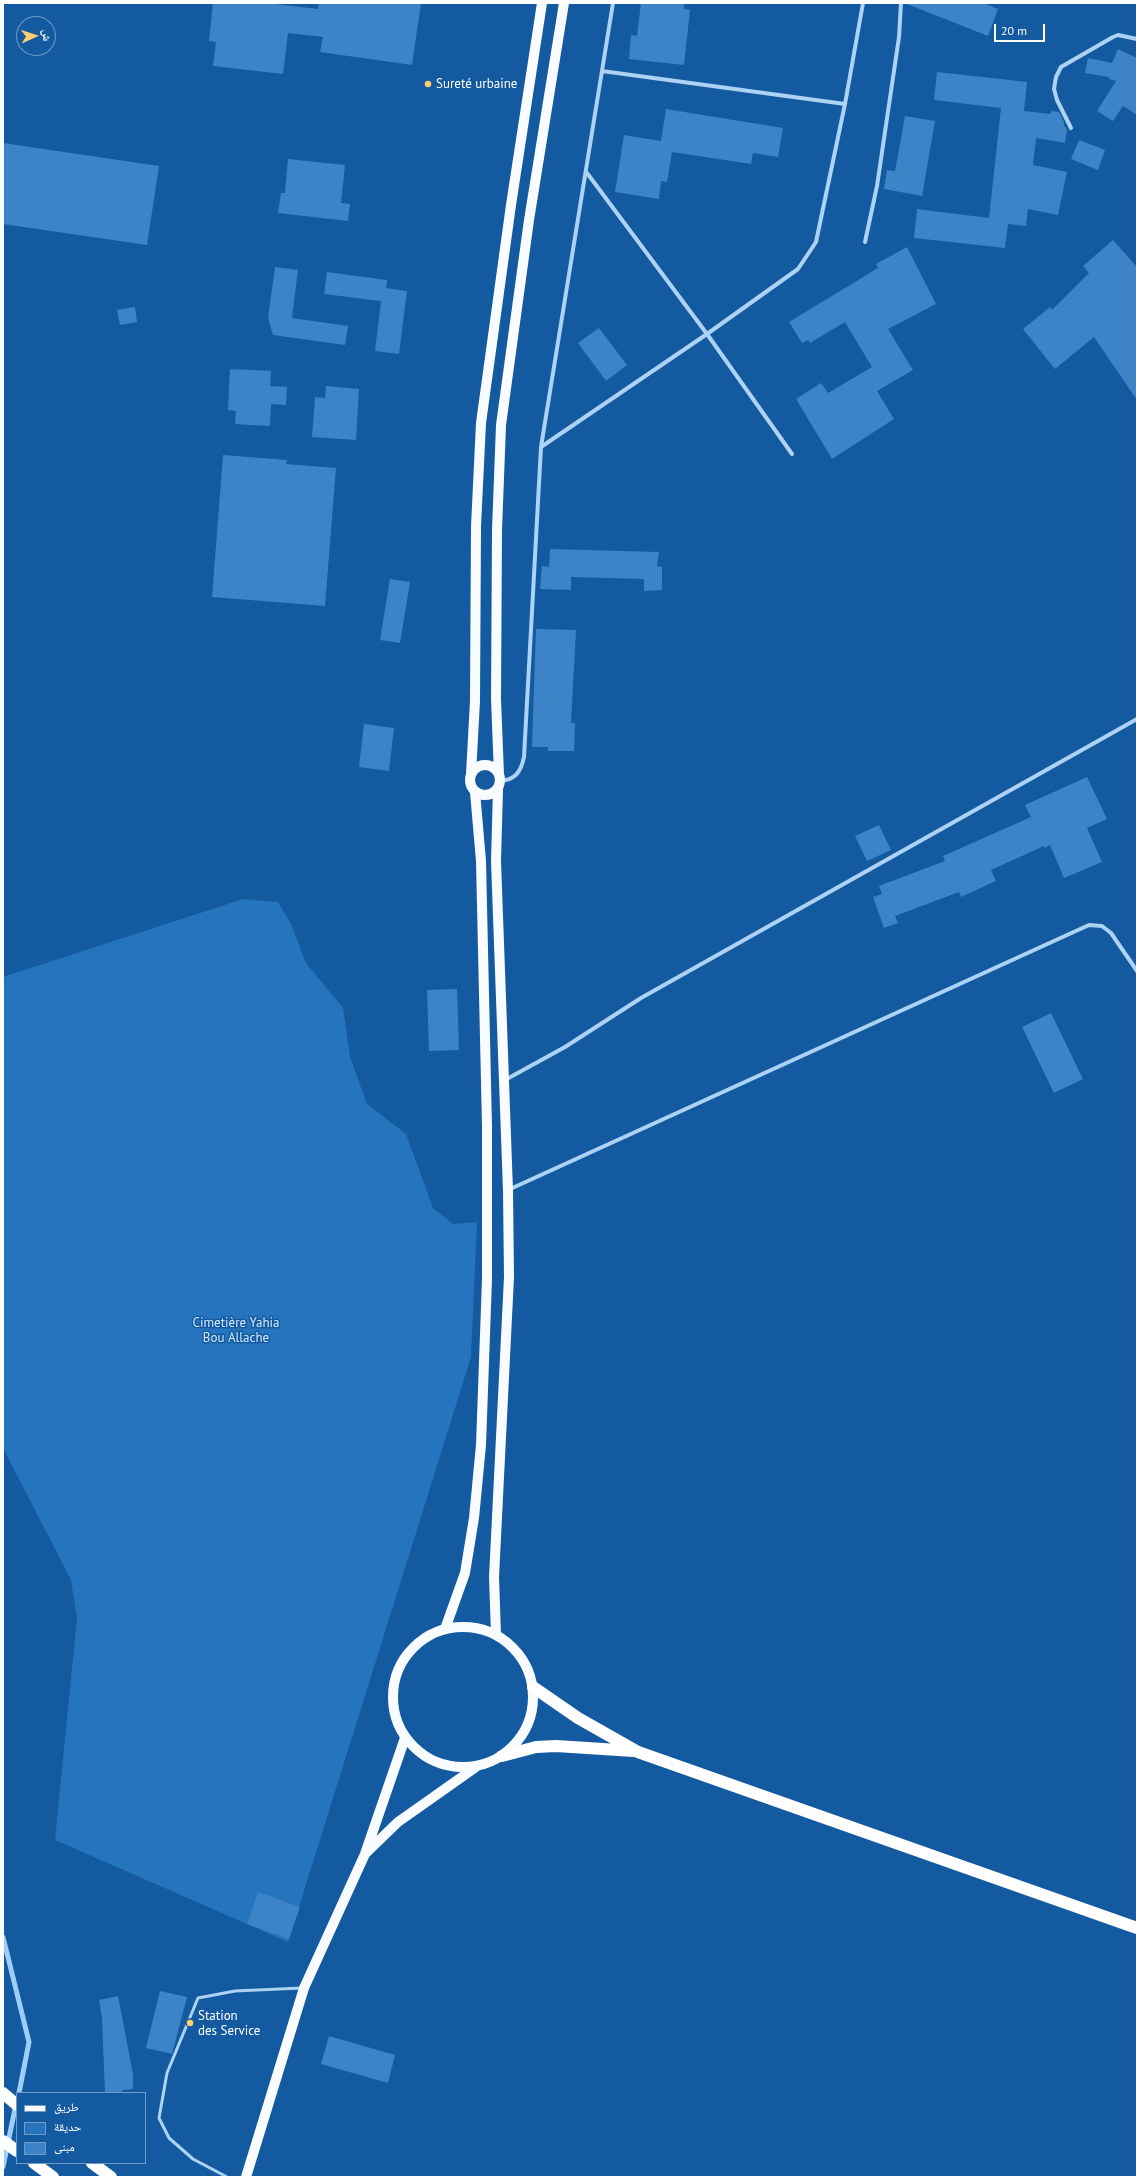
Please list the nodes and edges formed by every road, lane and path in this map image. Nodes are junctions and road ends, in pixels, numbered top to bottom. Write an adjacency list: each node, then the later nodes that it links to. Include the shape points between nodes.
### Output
1 (542, 3): 16 (main road, via 481,423 476,526 475,701)
2 (564, 3): 17 (main road, via 529,220 501,425 496,699)
3 (613, 3): 7 (street)
4 (863, 3): 8 (street)
5 (901, 3): 11 (street, via 899,37)
6 (1137, 39): 9 (street, via 1118,35 1061,67 1054,89)
7 (602, 71): 8 (street); 10 (street)
8 (845, 104): 12 (street, via 816,242 798,268)
9 (1071, 128)
10 (587, 173): 12 (street); 13 (street)
11 (865, 242)
12 (707, 334): 13 (street); 14 (street)
13 (541, 448): 17 (street, via 524,756 516,776 511,780)
14 (792, 454)
15 (1137, 719): 20 (street, via 641,998 565,1047)
16 (471, 774): 17 (main road, via 478,767 488,765 496,770); 18 (main road, via 470,784)
17 (499, 782): 18 (main road, via 494,793 484,796); 20 (main road, via 496,861)
18 (475, 792): 22 (main road, via 480,860 487,1127 487,1279 478,1478 465,1573)
19 (1137, 971): 21 (street, via 1111,933 1102,926 1089,925)
20 (505, 1080): 21 (main road)
21 (508, 1191): 23 (main road, via 509,1277 494,1577)
22 (445, 1629): 23 (main road, via 462,1626 480,1628); 25 (main road, via 424,1638 413,1648 397,1673 392,1695 395,1717)
23 (496, 1634): 24 (main road, via 514,1648 526,1666)
24 (533, 1687): 26 (highway, via 578,1718); 27 (main road, via 533,1707 528,1726 517,1743)
25 (405, 1738): 28 (main road, via 418,1753 436,1763 456,1768); 29 (main road)
26 (638, 1752): 27 (highway, via 556,1746 536,1747); 30 (highway)
27 (502, 1756): 28 (main road)
28 (476, 1767): 29 (main road, via 398,1822)
29 (365, 1854): 31 (main road)
30 (1137, 1928)
31 (304, 1988): 40 (lane, via 235,1991 198,1998 167,2073 159,2118 169,2138 193,2159); 41 (main road)
32 (3, 2093): 33 (highway)
33 (16, 2104)
34 (3, 2141): 35 (highway)
35 (16, 2150)
36 (35, 2164): 38 (highway)
37 (93, 2164): 39 (highway)
38 (53, 2177)
39 (111, 2177)
40 (227, 2177)
41 (246, 2177)

